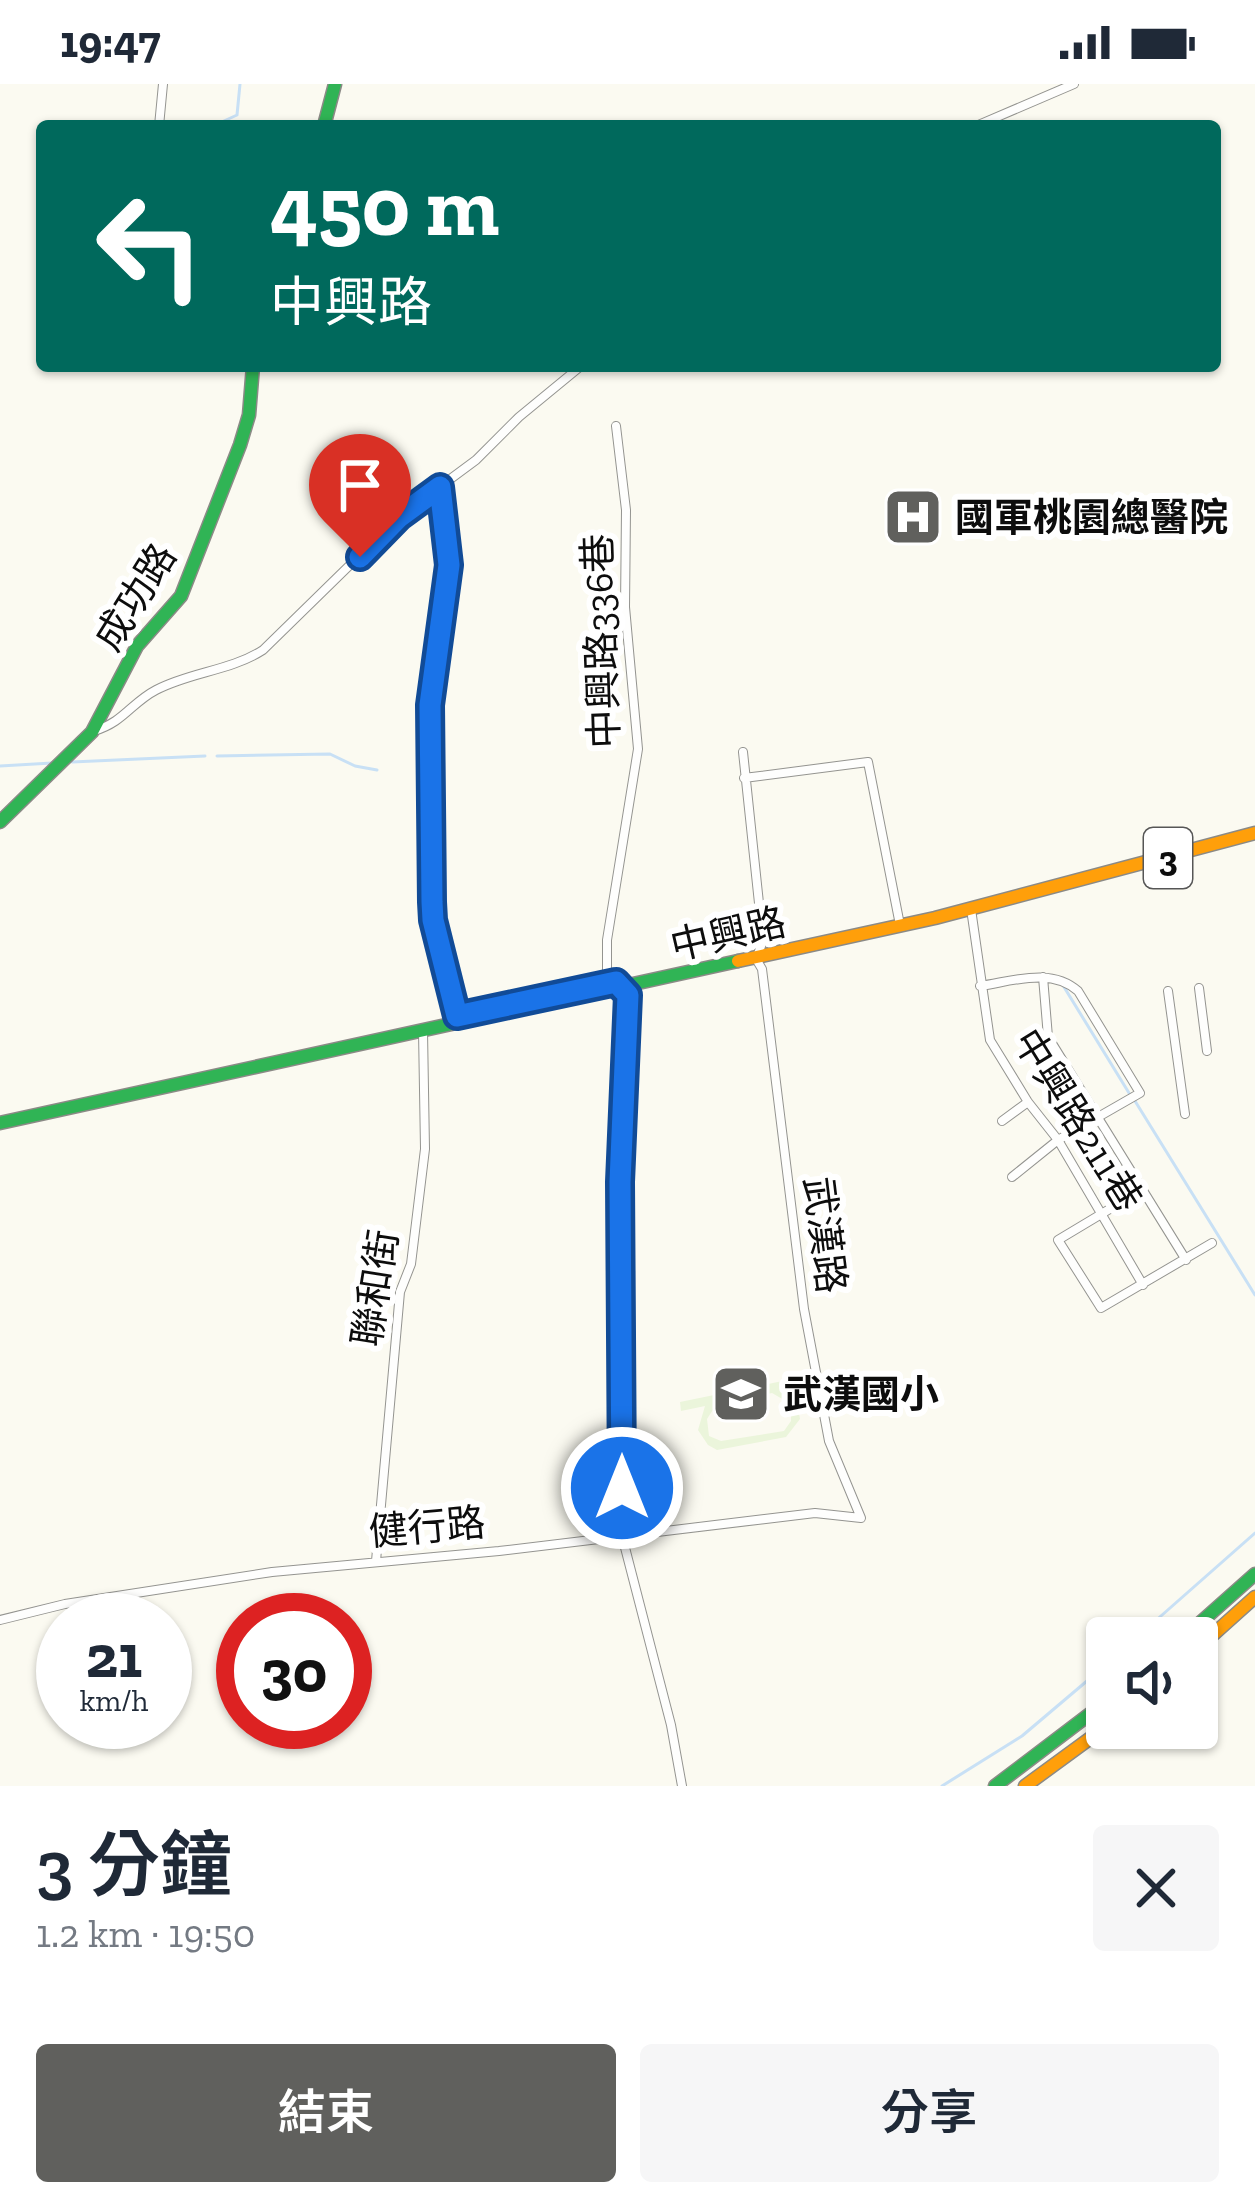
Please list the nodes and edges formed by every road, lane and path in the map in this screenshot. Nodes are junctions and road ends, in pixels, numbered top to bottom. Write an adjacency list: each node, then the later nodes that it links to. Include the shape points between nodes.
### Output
1 (164, 84): 4 (street)
2 (335, 84): 5 (main road)
3 (1074, 84): 6 (street)
4 (160, 120)
5 (326, 120)
6 (990, 120)
7 (253, 372): 11 (main road, 成功路, via 240,445 181,596 136,646)
8 (574, 372): 10 (street)
9 (616, 426): 20 (street, 中興路336巷, via 638,749 607,940 607,973)
10 (440, 487): 11 (street, via 263,650 161,687); 24 (street, via 449,565 430,705 432,902)
11 (92, 732): 14 (main road, 成功路)
12 (743, 752): 13 (street, 武漢路)
13 (744, 778): 17 (street, via 868,762); 18 (street, 武漢路, via 763,941)
14 (0, 822)
15 (1255, 829): 16 (main road, 中興路 / 3); 17 (main road, 中興路 / 3)
16 (971, 909): 17 (main road, 中興路 / 3); 21 (street, 中興路211巷)
17 (899, 921): 18 (main road, 中興路 / 3)
18 (758, 954): 20 (main road, 中興路 / 3); 39 (street, 武漢路, via 802,1297 829,1441)
19 (1042, 977): 21 (street); 29 (street, via 1048,1037); 29 (street, via 1078,991 1135,1096)
20 (620, 985): 24 (main road, 中興路 / 3); 40 (street, 中興路336巷, via 628,995)
21 (980, 986): 27 (street, 中興路211巷, via 989,1040)
22 (1199, 988): 26 (street)
23 (1168, 991): 28 (street)
24 (458, 1020): 25 (main road, 中興路 / 3)
25 (423, 1028): 30 (main road, 中興路 / 3); 41 (street, 聯和街, via 425,1149 411,1264 400,1292)
26 (1207, 1051)
27 (1028, 1102): 31 (street); 32 (street, 中興路211巷)
28 (1185, 1114)
29 (1100, 1116): 32 (street); 34 (street)
30 (0, 1119)
31 (1002, 1121)
32 (1058, 1140): 33 (street); 35 (street, 中興路211巷)
33 (1012, 1177)
34 (1143, 1189): 35 (street); 37 (street)
35 (1101, 1214): 38 (street, 中興路211巷); 38 (street, via 1058,1240 1101,1309)
36 (1212, 1243): 37 (street)
37 (1186, 1260): 38 (street)
38 (1143, 1285)
39 (861, 1518): 40 (street, 健行路, via 815,1513)
40 (622, 1536): 41 (street, 健行路); 49 (street, 中興路336巷)
41 (376, 1562): 45 (street, 健行路, via 182,1584)
42 (1255, 1574): 44 (main road)
43 (1255, 1598): 46 (main road)
44 (1207, 1617)
45 (0, 1620)
46 (1218, 1631)
47 (1086, 1717): 50 (main road)
48 (1086, 1741): 51 (main road)
49 (682, 1786)
50 (995, 1786)
51 (1025, 1786)

